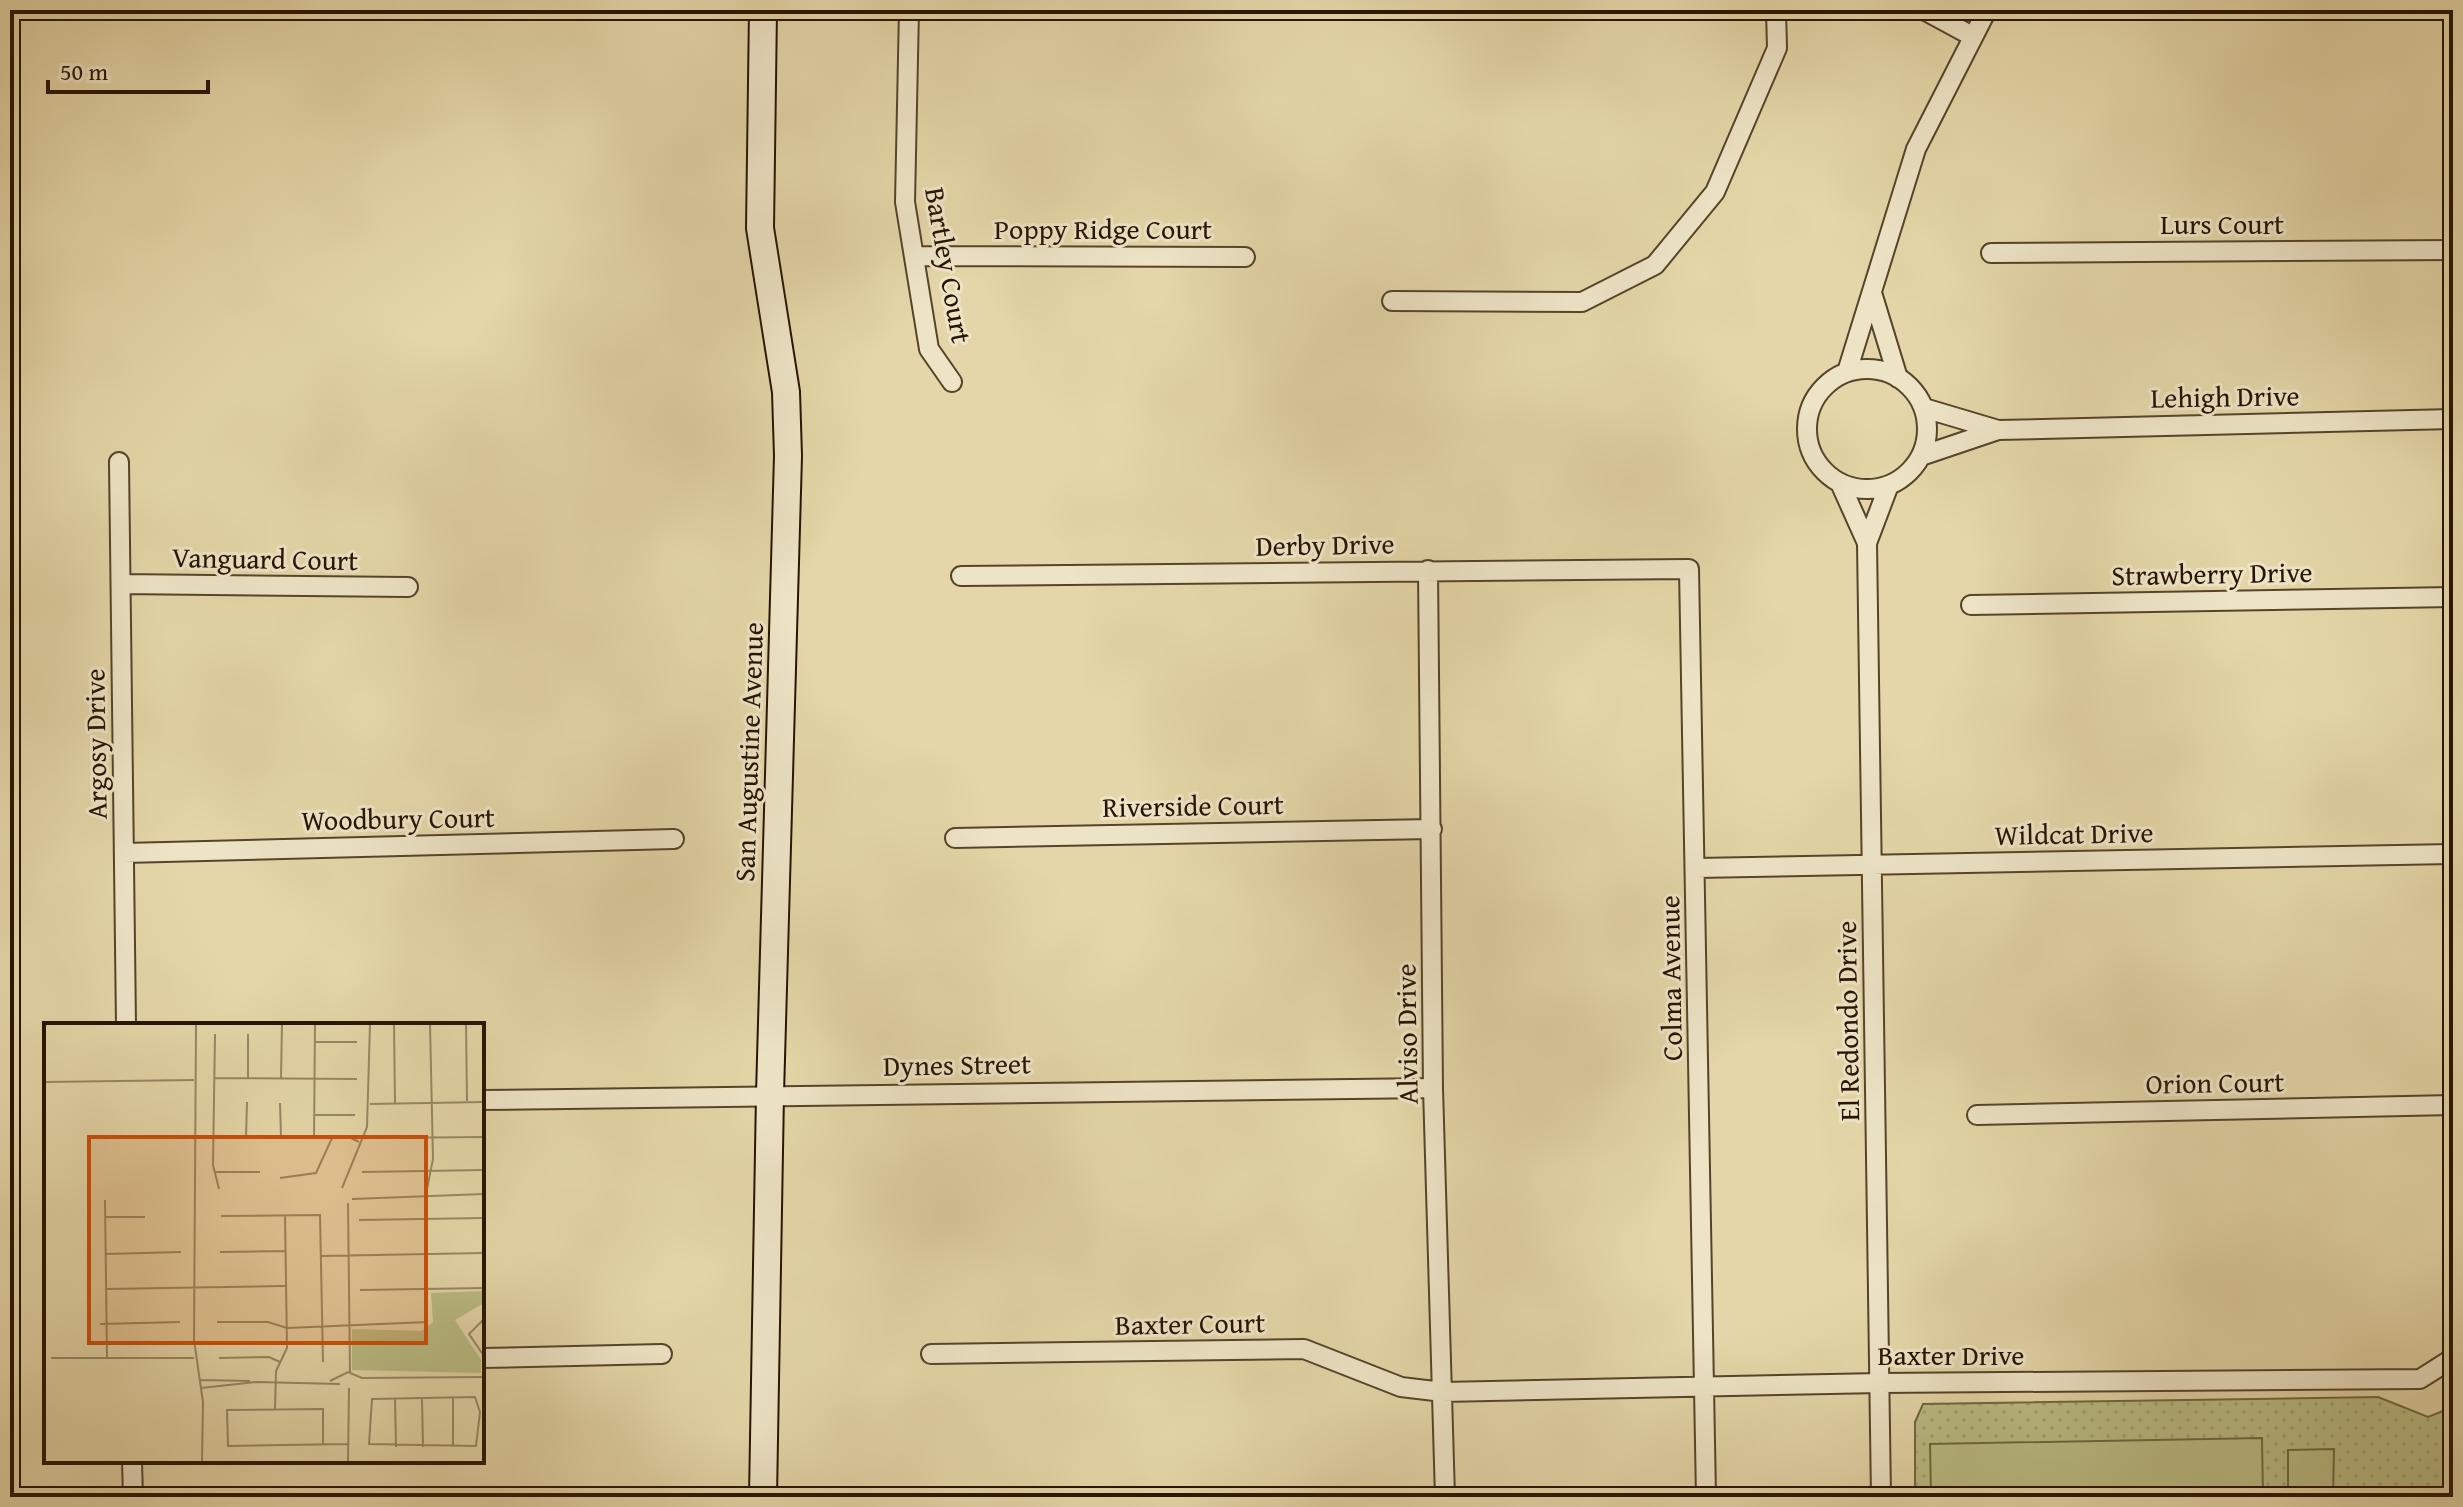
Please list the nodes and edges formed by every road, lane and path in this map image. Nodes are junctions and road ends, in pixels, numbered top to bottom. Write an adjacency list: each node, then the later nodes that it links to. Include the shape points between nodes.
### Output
1 (763, 10): 40 (street, San Augustine Avenue, via 760,228 786,392 788,456)
2 (909, 10): 9 (street, Bartley Court, via 905,202)
3 (1776, 10): 12 (street, via 1777,48 1715,192 1655,265 1582,302)
4 (1924, 10): 6 (street)
5 (1987, 10): 6 (street)
6 (1972, 36): 11 (street, via 1916,149)
7 (2453, 250): 8 (street, Lurs Court)
8 (1991, 253)
9 (914, 256): 10 (street, Poppy Ridge Court); 15 (street, Bartley Court, via 929,349)
10 (1245, 257)
11 (1873, 296): 13 (street); 14 (street)
12 (1392, 301)
13 (1847, 372): 14 (street, via 1865,369); 21 (street, via 1816,397 1807,435 1824,471)
14 (1898, 378): 16 (street)
15 (952, 382)
16 (1924, 408): 18 (street, Lehigh Drive); 19 (street, via 1927,440)
17 (2453, 419): 18 (street, Lehigh Drive)
18 (1998, 430): 19 (street, Lehigh Drive)
19 (1921, 456): 22 (street)
20 (119, 462): 27 (street, Argosy Drive)
21 (1840, 483): 22 (street, via 1872,489); 23 (street, El Redondo Drive)
22 (1889, 485): 23 (street, El Redondo Drive)
23 (1867, 543): 36 (street, El Redondo Drive)
24 (1689, 569): 25 (street, Derby Drive); 37 (street, Colma Avenue)
25 (1428, 570): 26 (street, Derby Drive); 31 (street, Alviso Drive)
26 (961, 576)
27 (121, 584): 28 (street, Vanguard Court); 34 (street, Argosy Drive)
28 (408, 587)
29 (2453, 597): 30 (street, Strawberry Drive)
30 (1971, 605)
31 (1432, 829): 32 (street, Riverside Court); 39 (street, Alviso Drive)
32 (955, 838)
33 (674, 839): 34 (street, Woodbury Court)
34 (124, 853): 38 (street, Argosy Drive)
35 (2453, 854): 36 (street, Wildcat Drive)
36 (1872, 865): 37 (street, Wildcat Drive); 48 (street, El Redondo Drive)
37 (1696, 868): 49 (street, Colma Avenue)
38 (126, 1023)
39 (1433, 1088): 40 (street, Dynes Street); 50 (street, Alviso Drive)
40 (770, 1094): 41 (street, Dynes Street); 53 (street, San Augustine Avenue)
41 (484, 1100)
42 (2453, 1105): 43 (street, Orion Court)
43 (1977, 1115)
44 (662, 1354): 46 (street)
45 (931, 1354): 50 (street, Baxter Court, via 1304,1349 1401,1387)
46 (484, 1358)
47 (2453, 1358): 48 (street, Baxter Drive, via 2420,1379)
48 (1881, 1383): 49 (street, Baxter Drive); 56 (street, El Redondo Drive)
49 (1706, 1385): 50 (street, Baxter Drive); 55 (street, Colma Avenue)
50 (1443, 1392): 54 (street, Alviso Drive)
51 (132, 1463): 52 (street)
52 (133, 1497)
53 (763, 1497)
54 (1445, 1497)
55 (1706, 1497)
56 (1881, 1497)

